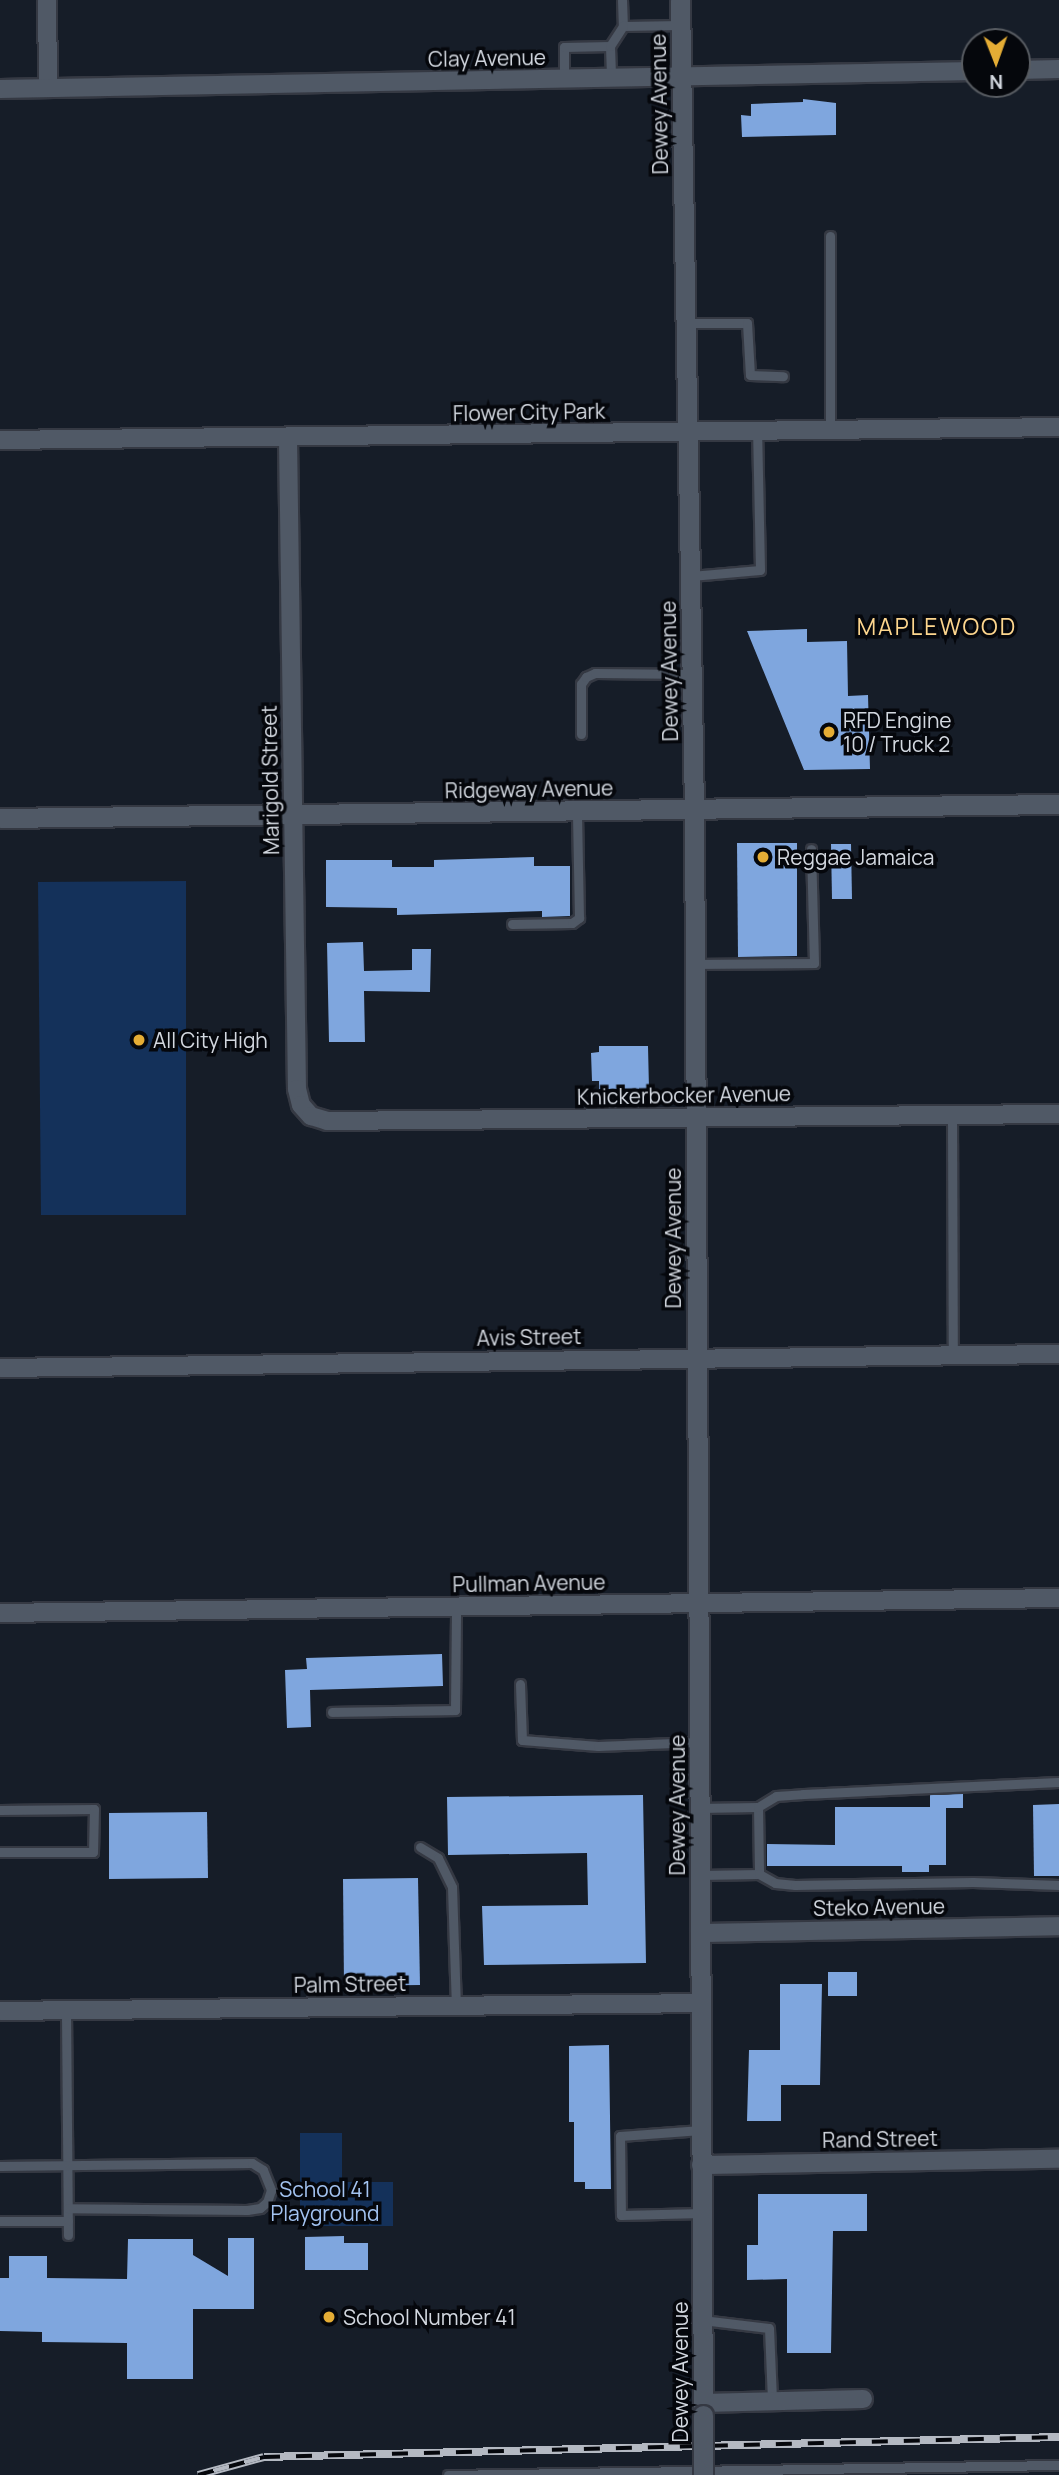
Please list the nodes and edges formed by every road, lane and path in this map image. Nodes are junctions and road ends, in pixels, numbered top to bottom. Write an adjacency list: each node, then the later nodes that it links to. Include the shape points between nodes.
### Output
1 (47, 0): 13 (street)
2 (622, 0): 5 (lane)
3 (680, 0): 4 (street, Dewey Avenue)
4 (680, 25): 5 (lane); 10 (street, Dewey Avenue)
5 (623, 26): 6 (lane)
6 (610, 46): 11 (lane); 12 (lane, via 564,47)
7 (1059, 69): 8 (street)
8 (1031, 70)
9 (961, 71): 10 (street, Clay Avenue)
10 (681, 77): 11 (street, Clay Avenue); 16 (street, Dewey Avenue)
11 (611, 78): 12 (street, Clay Avenue)
12 (564, 79): 13 (street, Clay Avenue)
13 (48, 88): 14 (street, Clay Avenue)
14 (0, 89)
15 (830, 236): 19 (lane)
16 (685, 323): 17 (lane, via 747,323 750,375); 21 (street, Dewey Avenue)
17 (783, 376)
18 (1059, 427): 19 (street, Flower City Park)
19 (830, 431): 20 (street, Flower City Park)
20 (757, 432): 21 (street, Flower City Park); 24 (lane, via 760,570)
21 (687, 433): 22 (street, Flower City Park); 24 (street, Dewey Avenue)
22 (288, 438): 23 (street, Flower City Park); 30 (street, Marigold Street)
23 (0, 440)
24 (690, 576): 25 (street, Dewey Avenue)
25 (692, 674): 26 (lane, via 595,673 586,677 581,684); 28 (street, Dewey Avenue)
26 (581, 734)
27 (1059, 804): 28 (street, Ridgeway Avenue)
28 (694, 809): 29 (street, Ridgeway Avenue); 34 (street, Dewey Avenue)
29 (578, 811): 30 (street, Ridgeway Avenue); 33 (lane, via 579,918 572,923)
30 (293, 814): 31 (street, Ridgeway Avenue); 37 (street, Marigold Street, via 297,1089 301,1105)
31 (0, 818)
32 (811, 849): 34 (lane, via 814,963)
33 (512, 924)
34 (695, 964): 38 (street, Dewey Avenue)
35 (1059, 1114): 36 (street, Knickerbocker Avenue)
36 (952, 1115): 38 (street, Knickerbocker Avenue); 40 (lane)
37 (311, 1116): 38 (street, Knickerbocker Avenue, via 327,1121)
38 (696, 1117): 41 (street, Dewey Avenue)
39 (1059, 1354): 40 (street, Avis Street)
40 (953, 1355): 41 (street, Avis Street)
41 (697, 1357): 42 (street, Avis Street); 44 (street, Dewey Avenue)
42 (0, 1368)
43 (1059, 1598): 44 (street, Pullman Avenue)
44 (698, 1604): 45 (street, Pullman Avenue); 49 (street, Dewey Avenue)
45 (456, 1607): 46 (street, Pullman Avenue); 48 (lane, via 456,1710)
46 (0, 1613)
47 (520, 1685): 49 (lane, via 522,1741 598,1746)
48 (332, 1712)
49 (699, 1742): 52 (street, Dewey Avenue)
50 (1059, 1782): 51 (lane, via 776,1796)
51 (758, 1807): 52 (lane); 56 (lane)
52 (699, 1808): 57 (street, Dewey Avenue)
53 (0, 1810): 55 (lane, via 94,1809 93,1852)
54 (420, 1847): 62 (lane, via 438,1858 452,1887)
55 (0, 1852)
56 (759, 1874): 57 (lane); 58 (lane, via 775,1883 796,1885)
57 (700, 1875): 60 (street, Dewey Avenue)
58 (1059, 1885)
59 (1059, 1926): 60 (street, Steko Avenue)
60 (700, 1933): 61 (street, Dewey Avenue)
61 (700, 2003): 62 (street, Palm Street); 65 (street, Dewey Avenue)
62 (456, 2006): 64 (street, Palm Street)
63 (0, 2011): 64 (street, Palm Street)
64 (66, 2011): 69 (lane)
65 (701, 2130): 67 (street, Dewey Avenue); 71 (lane, via 620,2136 621,2215)
66 (1059, 2158): 67 (street, Rand Street)
67 (701, 2165): 71 (street, Dewey Avenue)
68 (0, 2166): 69 (lane)
69 (67, 2166): 70 (lane); 70 (lane, via 252,2163 262,2170 271,2190 260,2208 247,2210)
70 (68, 2208): 73 (lane)
71 (702, 2213): 75 (street, Dewey Avenue)
72 (0, 2221): 73 (lane)
73 (68, 2221): 74 (lane)
74 (68, 2235)
75 (702, 2320): 77 (lane, via 769,2328); 78 (street, Dewey Avenue)
76 (863, 2399): 77 (street)
77 (772, 2401): 78 (street)
78 (703, 2409): 81 (street, Dewey Avenue, bridge)
79 (1059, 2465): 80 (lane)
80 (447, 2475)
81 (703, 2475)

